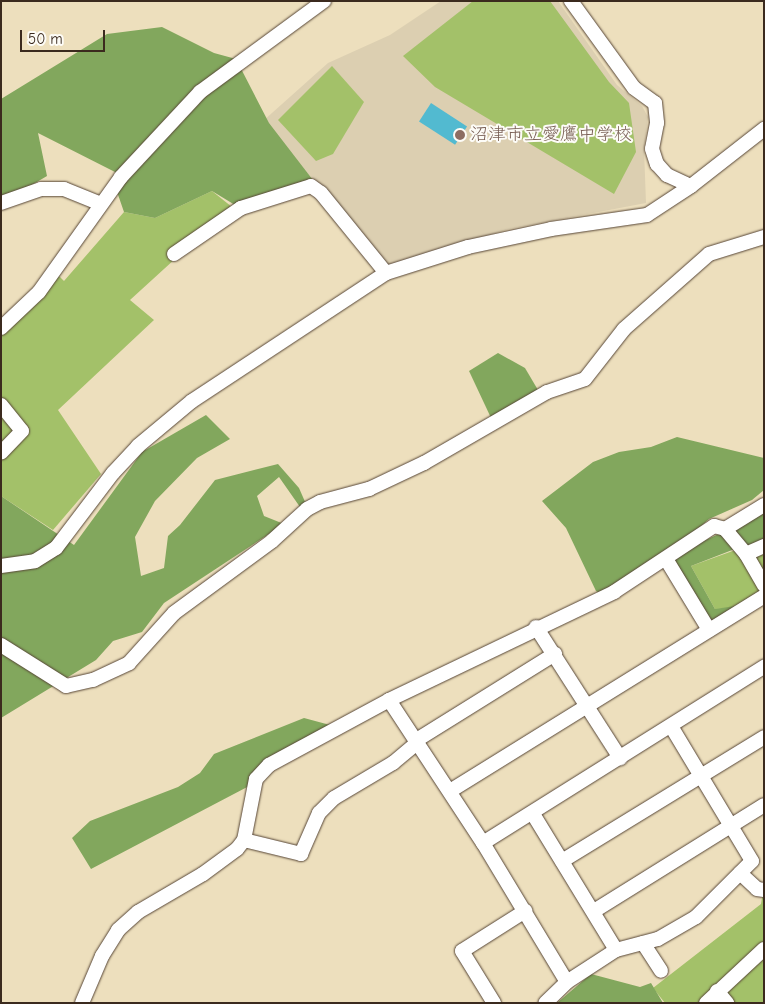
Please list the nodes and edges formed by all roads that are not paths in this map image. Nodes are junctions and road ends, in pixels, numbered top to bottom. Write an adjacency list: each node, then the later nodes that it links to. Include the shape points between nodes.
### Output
1 (324, 1): 6 (street, via 200,92 121,177)
2 (571, 1): 4 (street, via 634,88 655,103 652,148 657,164 666,175)
3 (764, 129): 4 (street)
4 (692, 186): 9 (street, via 647,215 551,229 468,247)
5 (1, 203): 6 (street, via 41,189 64,189)
6 (101, 204): 10 (street, via 39,292)
7 (764, 237): 23 (street, via 709,254 624,329 585,379 546,392 424,463 369,489 320,502 307,510 272,541 174,613 129,663 93,680 66,686)
8 (174, 254): 9 (street, via 241,208 311,186)
9 (386, 273): 18 (street, via 289,334 185,406 138,446 113,473 56,548 36,561)
10 (1, 328)
11 (1, 405): 12 (street, via 22,431)
12 (1, 453)
13 (764, 505): 14 (street)
14 (726, 529): 16 (street); 17 (street, via 714,526)
15 (764, 546): 16 (street)
16 (746, 554): 19 (street)
17 (666, 559): 21 (street, via 614,592); 22 (street)
18 (1, 566)
19 (764, 586)
20 (764, 596): 22 (street)
21 (536, 627): 24 (street); 26 (street)
22 (708, 630): 27 (street)
23 (1, 645)
24 (555, 654): 27 (street); 30 (street)
25 (764, 667): 28 (street)
26 (389, 700): 30 (street); 37 (street, via 269,765 256,779)
27 (588, 704): 31 (street); 33 (street)
28 (671, 726): 31 (street); 32 (street)
29 (764, 737): 32 (street)
30 (416, 742): 33 (street); 37 (street, via 393,763 334,798 319,813 301,854)
31 (620, 758): 35 (street)
32 (702, 776): 36 (street); 39 (street)
33 (450, 792): 38 (street)
34 (764, 805): 36 (street)
35 (533, 814): 38 (street); 39 (street)
36 (732, 825): 40 (street, via 752,860); 43 (street)
37 (244, 840): 50 (street, via 203,874 138,912 118,930 102,956)
38 (483, 843): 42 (street)
39 (562, 861): 43 (street)
40 (740, 873): 41 (street, via 757,889); 44 (street, via 696,917 658,939)
41 (764, 890)
42 (525, 911): 48 (street); 51 (street, via 462,951)
43 (594, 912): 46 (street)
44 (643, 943): 46 (street); 47 (street)
45 (764, 949): 49 (street)
46 (616, 950): 48 (street)
47 (661, 971)
48 (567, 982): 52 (street)
49 (717, 991): 53 (street); 54 (street)
50 (82, 1003)
51 (494, 1003)
52 (545, 1003)
53 (706, 1003)
54 (727, 1003)

